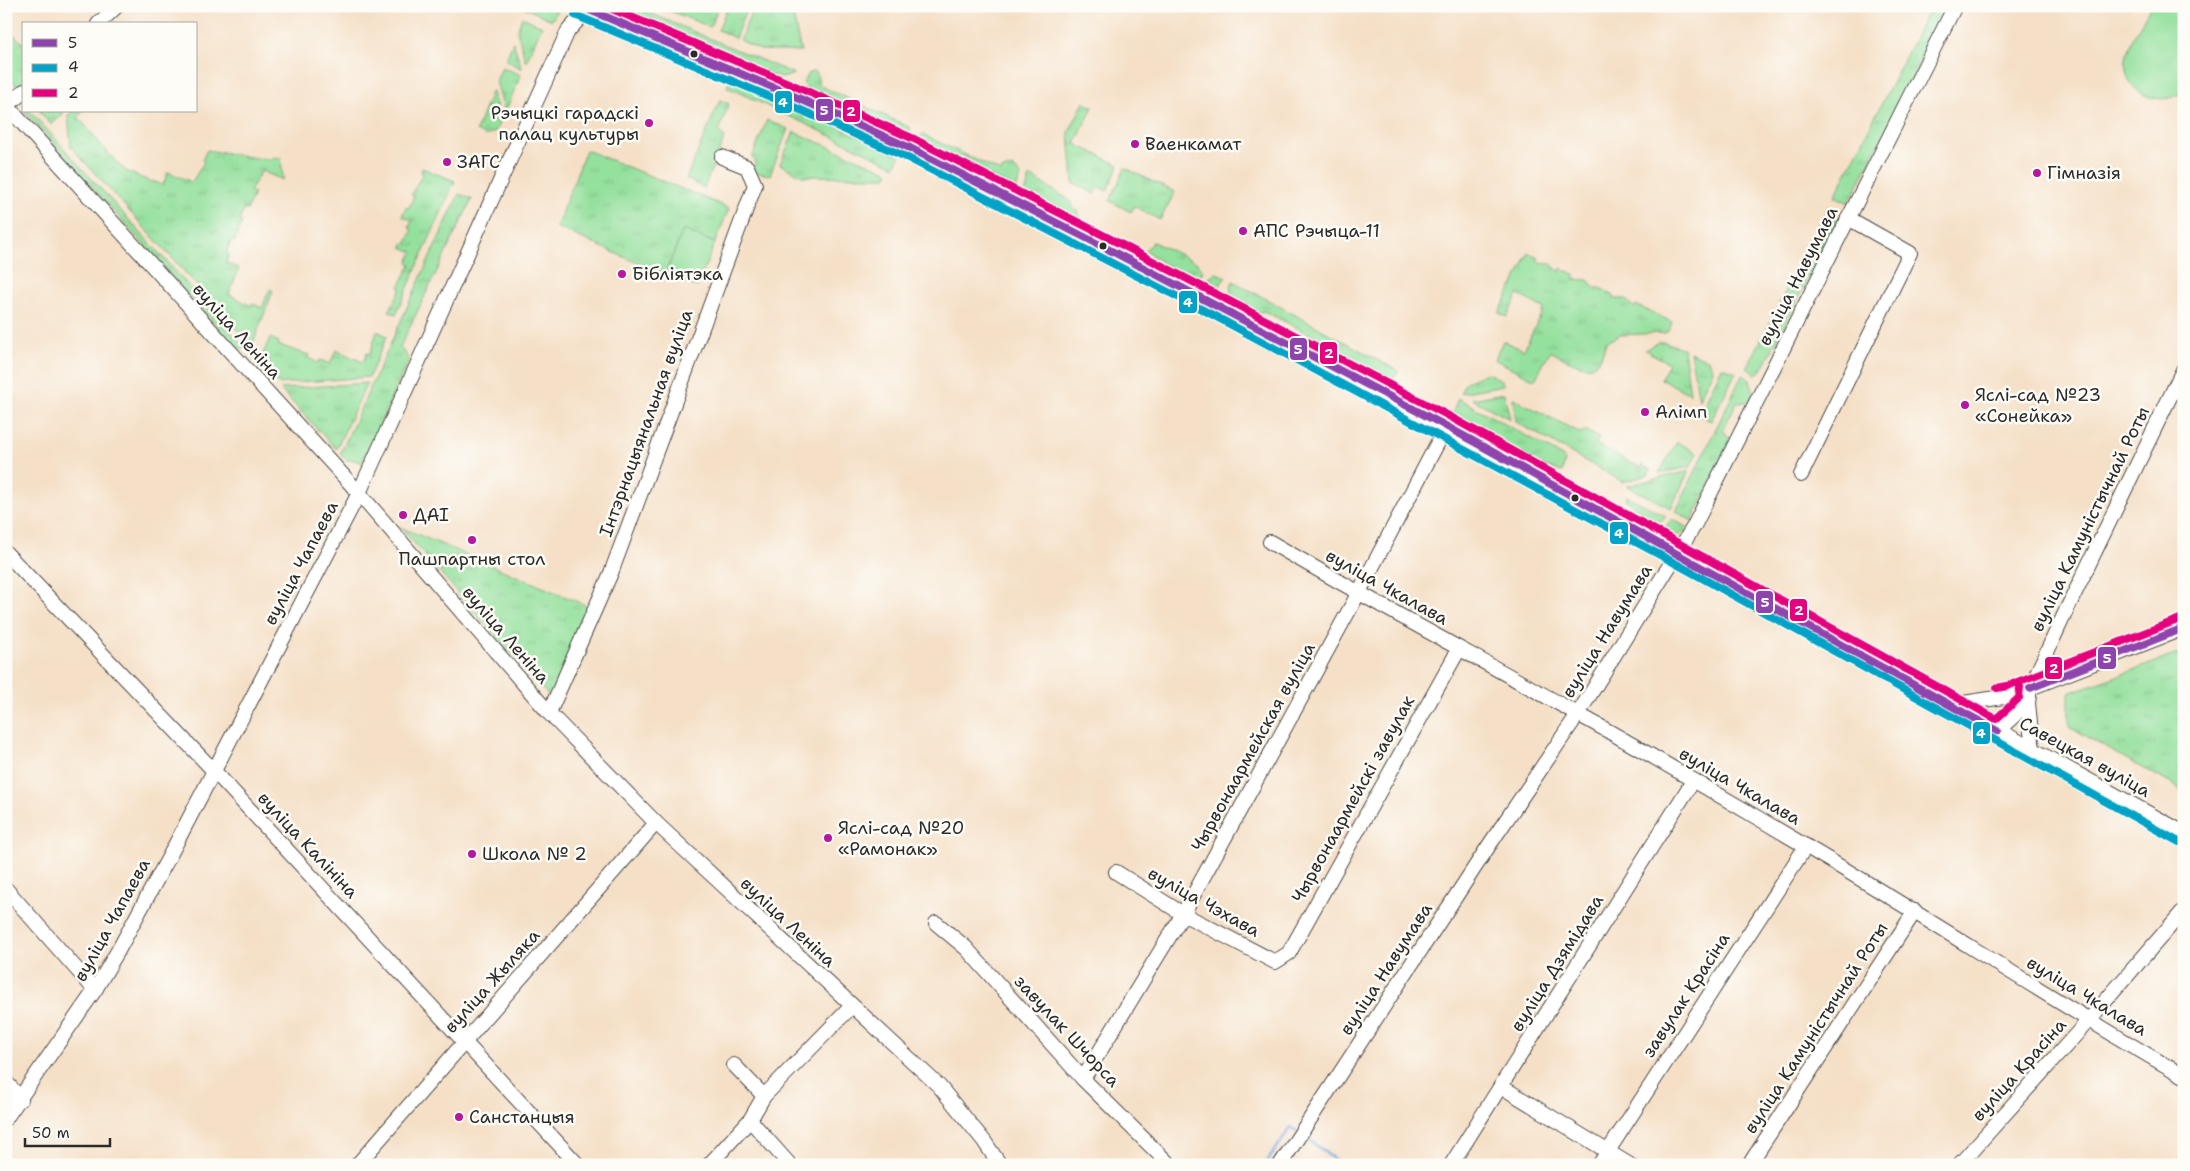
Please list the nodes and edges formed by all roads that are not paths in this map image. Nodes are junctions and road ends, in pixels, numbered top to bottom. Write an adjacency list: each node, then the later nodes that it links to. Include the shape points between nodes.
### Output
1 (118, 6): 4 (street)
2 (1955, 6): 8 (street, вуліца Навумава)
3 (586, 7): 10 (street, Савецкая вуліца, via 910,148); 12 (street, вуліца Чапаева, via 568,31)
4 (100, 22)
5 (22, 93): 6 (street)
6 (7, 106): 12 (street, вуліца Леніна)
7 (722, 157): 23 (street, Інтэрнацыянальная вуліца, via 746,167 755,185 610,573)
8 (1848, 218): 11 (street, via 1910,253); 15 (street, вуліца Навумава)
9 (2184, 368): 19 (street, вуліца Камуністычнай Роты)
10 (1446, 427): 15 (street, Савецкая вуліца); 16 (street, Чырвонаармейская вуліца)
11 (1801, 475)
12 (358, 493): 23 (street, вуліца Леніна); 27 (street, вуліца Чапаева)
13 (1270, 542): 16 (street, вуліца Чкалава)
14 (6, 553): 27 (street, вуліца Калініна)
15 (1678, 553): 22 (street, Савецкая вуліца); 24 (street, вуліца Навумава)
16 (1358, 594): 18 (street, вуліца Чкалава); 36 (street, Чырвонаармейская вуліца)
17 (2184, 628): 19 (street)
18 (1459, 649): 24 (street, вуліца Чкалава); 38 (street, Чырвонаармейскі завулак, via 1288,953)
19 (2030, 688): 20 (street); 21 (street, вуліца Камуністычнай Роты)
20 (2010, 696): 22 (street); 25 (street)
21 (2028, 703): 25 (street); 26 (street, вуліца Камуністычнай Роты)
22 (1950, 705): 25 (street, Савецкая вуліца)
23 (549, 713): 29 (street, вуліца Леніна)
24 (1578, 714): 28 (street, вуліца Чкалава); 59 (street, вуліца Навумава)
25 (1998, 731): 26 (street, Савецкая вуліца)
26 (2033, 751): 30 (street, Савецкая вуліца)
27 (214, 771): 39 (street, вуліца Чапаева); 42 (street, вуліца Калініна)
28 (1693, 780): 31 (street, вуліца Чкалава); 47 (street, вуліца Дзямідава)
29 (656, 823): 40 (street, вуліца Леніна); 42 (street, вуліца Жыляка)
30 (2184, 833)
31 (1806, 846): 35 (street, вуліца Чкалава); 52 (street, завулак Красіна)
32 (1116, 872): 36 (street, вуліца Чэхава)
33 (6, 889): 39 (street)
34 (2184, 910): 41 (street, вуліца Красіна)
35 (1915, 911): 41 (street, вуліца Чкалава); 63 (street, вуліца Камуністычнай Роты)
36 (1183, 914): 38 (street, вуліца Чэхава); 45 (street, Чырвонаармейская вуліца)
37 (936, 923): 45 (street, завулак Шчорса, via 966,948)
38 (1275, 962)
39 (95, 990): 49 (street, вуліца Чапаева)
40 (851, 1007): 48 (street); 57 (street, вуліца Леніна, via 939,1086)
41 (2088, 1021): 44 (street, вуліца Чкалава); 64 (street, вуліца Красіна)
42 (464, 1041): 53 (street, вуліца Жыляка); 54 (street, вуліца Калініна)
43 (734, 1065): 48 (street)
44 (2184, 1076)
45 (1083, 1078): 58 (street, завулак Шчорса)
46 (6, 1082): 49 (street)
47 (1502, 1087): 52 (street); 60 (street, вуліца Дзямідава)
48 (764, 1096): 51 (street)
49 (20, 1099): 50 (street, вуліца Чапаева)
50 (6, 1118)
51 (750, 1120): 55 (street); 56 (street)
52 (1608, 1150): 61 (street, завулак Красіна); 62 (street)
53 (357, 1165)
54 (578, 1165)
55 (709, 1165)
56 (790, 1165)
57 (1000, 1165)
58 (1170, 1165)
59 (1280, 1165)
60 (1452, 1165)
61 (1599, 1165)
62 (1630, 1165)
63 (1749, 1165)
64 (1959, 1165)

